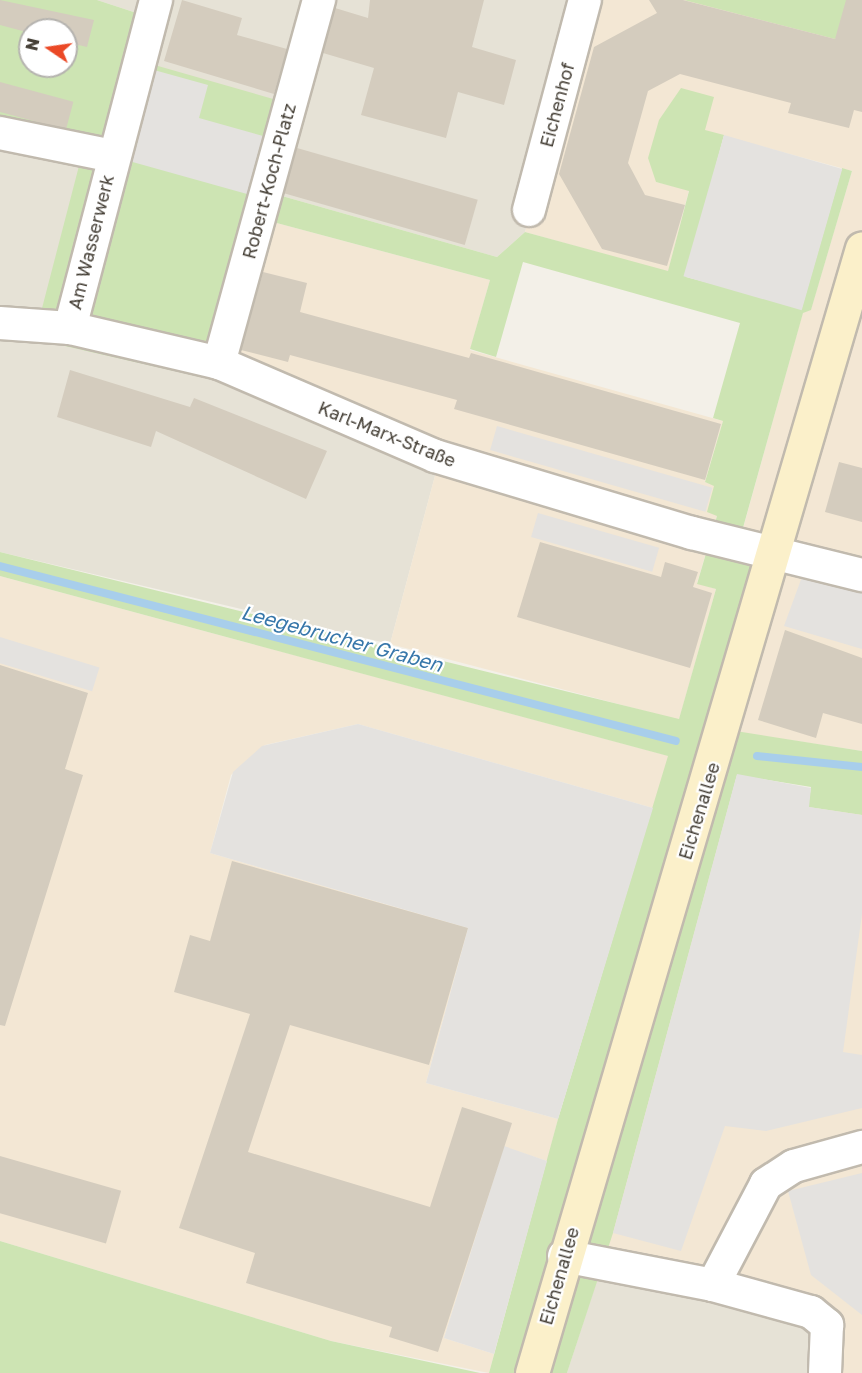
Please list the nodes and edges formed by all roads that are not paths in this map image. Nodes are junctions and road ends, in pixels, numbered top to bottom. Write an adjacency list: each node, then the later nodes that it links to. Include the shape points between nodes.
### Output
1 (156, 0): 5 (street, Am Wasserwerk)
2 (319, 0): 10 (street, Robert-Koch-Platz)
3 (585, 0): 6 (street, Eichenhof)
4 (0, 133): 5 (street, Am Wasserwerk)
5 (113, 156): 9 (street, Am Wasserwerk)
6 (529, 210)
7 (862, 248): 11 (street, Eichenallee)
8 (0, 323): 9 (street, Karl-Marx-Straße)
9 (70, 328): 10 (street, Karl-Marx-Straße)
10 (219, 363): 11 (street, Karl-Marx-Straße, via 435,456)
11 (774, 554): 12 (street, Karl-Marx-Straße); 14 (street, Eichenallee)
12 (862, 575)
13 (862, 1147): 15 (street, via 794,1167 766,1184)
14 (564, 1256): 15 (street); 16 (street, Eichenallee)
15 (713, 1285): 17 (street, via 811,1312 827,1325)
16 (532, 1373)
17 (825, 1373)

